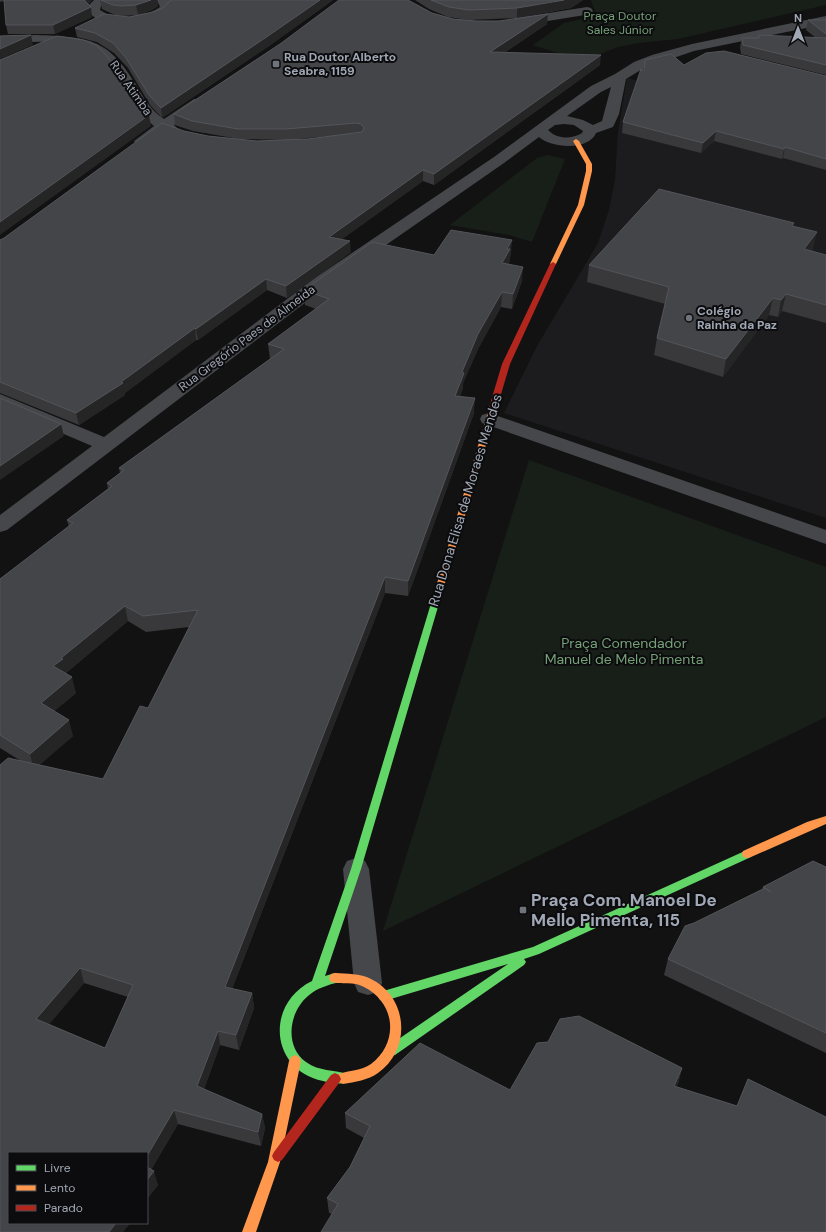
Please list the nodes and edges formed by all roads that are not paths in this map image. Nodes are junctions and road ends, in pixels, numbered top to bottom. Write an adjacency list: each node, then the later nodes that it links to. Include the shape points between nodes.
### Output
1 (102, 0): 4 (street, via 95,6 94,11)
2 (163, 0): 4 (street, via 166,8 149,17 122,20)
3 (587, 11): 6 (street)
4 (104, 18): 7 (street)
5 (826, 20): 11 (street, Rua Gregório Paes de Almeida)
6 (504, 23)
7 (90, 24)
8 (78, 29): 10 (street)
9 (0, 40): 10 (street, Rua Atimba)
10 (54, 40): 12 (street); 17 (street, Rua Atimba, via 83,43 108,55 123,74 149,117)
11 (692, 48): 13 (street); 14 (street, Rua Gregório Paes de Almeida, via 638,65)
12 (34, 50)
13 (722, 56)
14 (620, 77): 16 (street, Rua Gregório Paes de Almeida, via 596,89); 18 (street, via 608,124)
15 (211, 93): 17 (street)
16 (545, 125): 18 (street, via 564,120 574,121 588,127); 20 (street, via 541,131); 23 (street, Rua Gregório Paes de Almeida)
17 (162, 126): 19 (street, Rua Atimba); 22 (street)
18 (590, 131): 21 (street, via 584,139)
19 (181, 133)
20 (552, 139): 21 (street); 23 (street, Rua Gregório Paes de Almeida)
21 (576, 141): 25 (street, Rua Dona Elisa de Moraes Mendes, via 589,164 581,205 506,364)
22 (131, 149)
23 (499, 160): 26 (street, Rua Gregório Paes de Almeida, via 321,282)
24 (0, 400): 26 (street)
25 (489, 419): 28 (street); 30 (street, Rua Dona Elisa de Moraes Mendes)
26 (107, 445): 27 (street, Rua Gregório Paes de Almeida)
27 (0, 525)
28 (826, 537)
29 (821, 819): 31 (street)
30 (356, 869): 32 (street, Rua Dona Elisa de Moraes Mendes); 33 (street, Rua Dona Elisa de Moraes Mendes)
31 (535, 951): 33 (street); 34 (street)
32 (317, 984): 33 (street, via 336,978 355,979); 35 (street, via 302,994 290,1009 285,1026 287,1044)
33 (376, 990): 34 (street, via 389,1000 395,1011 397,1037)
34 (391, 1051): 36 (street, via 379,1065 364,1074)
35 (295, 1060): 36 (street, via 310,1072); 37 (street)
36 (335, 1079): 37 (street)
37 (274, 1162): 38 (street)
38 (249, 1232)

